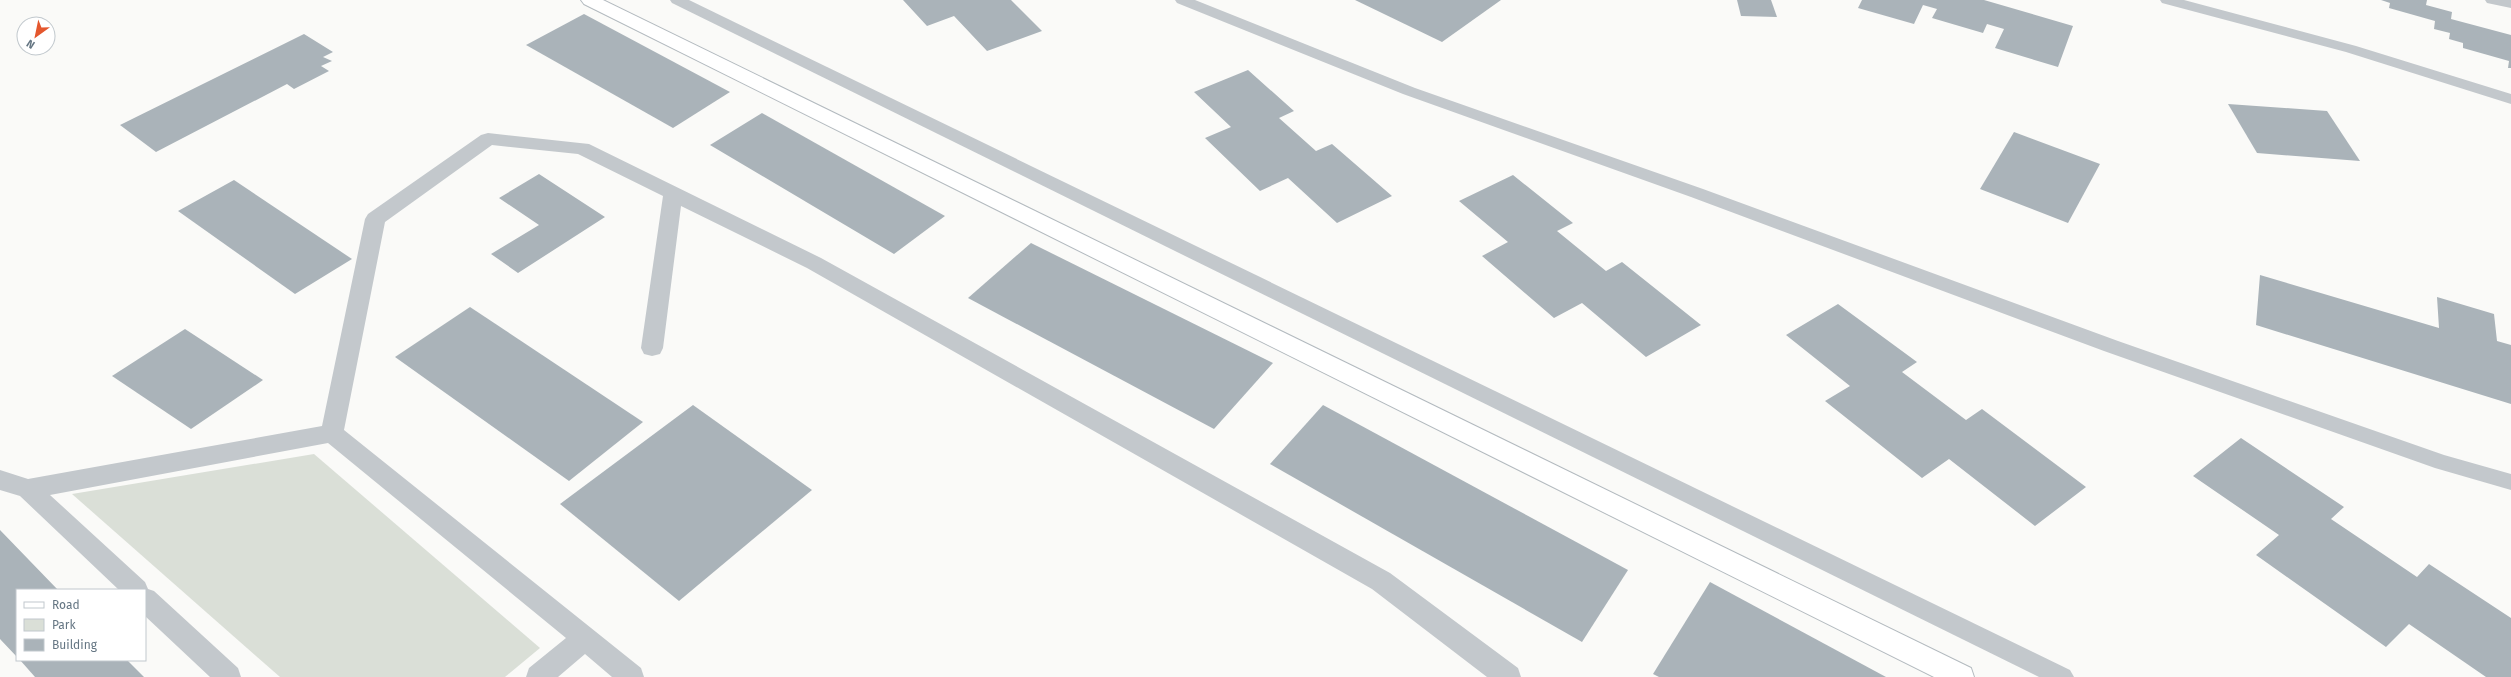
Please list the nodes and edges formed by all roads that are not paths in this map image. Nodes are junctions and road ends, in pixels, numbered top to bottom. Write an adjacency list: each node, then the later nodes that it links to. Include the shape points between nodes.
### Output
1 (590, 0): 21 (street)
2 (677, 0): 22 (lane)
3 (1182, 0): 12 (lane, via 1408,91 1697,193 2111,346 2442,462)
4 (2167, 0): 7 (lane, via 2351,49)
5 (2492, 0): 6 (lane)
6 (2511, 4)
7 (2511, 99)
8 (673, 194): 9 (street); 10 (street, via 582,148 488,139 375,219); 20 (street, via 814,263 1381,581)
9 (652, 348)
10 (332, 432): 13 (street); 16 (street)
11 (0, 480): 13 (street)
12 (2511, 482)
13 (28, 488): 14 (street)
14 (135, 589)
15 (146, 599): 17 (street)
16 (585, 638): 18 (street); 19 (street)
17 (228, 677)
18 (539, 677)
19 (631, 677)
20 (1508, 677)
21 (1961, 677)
22 (2062, 677)

